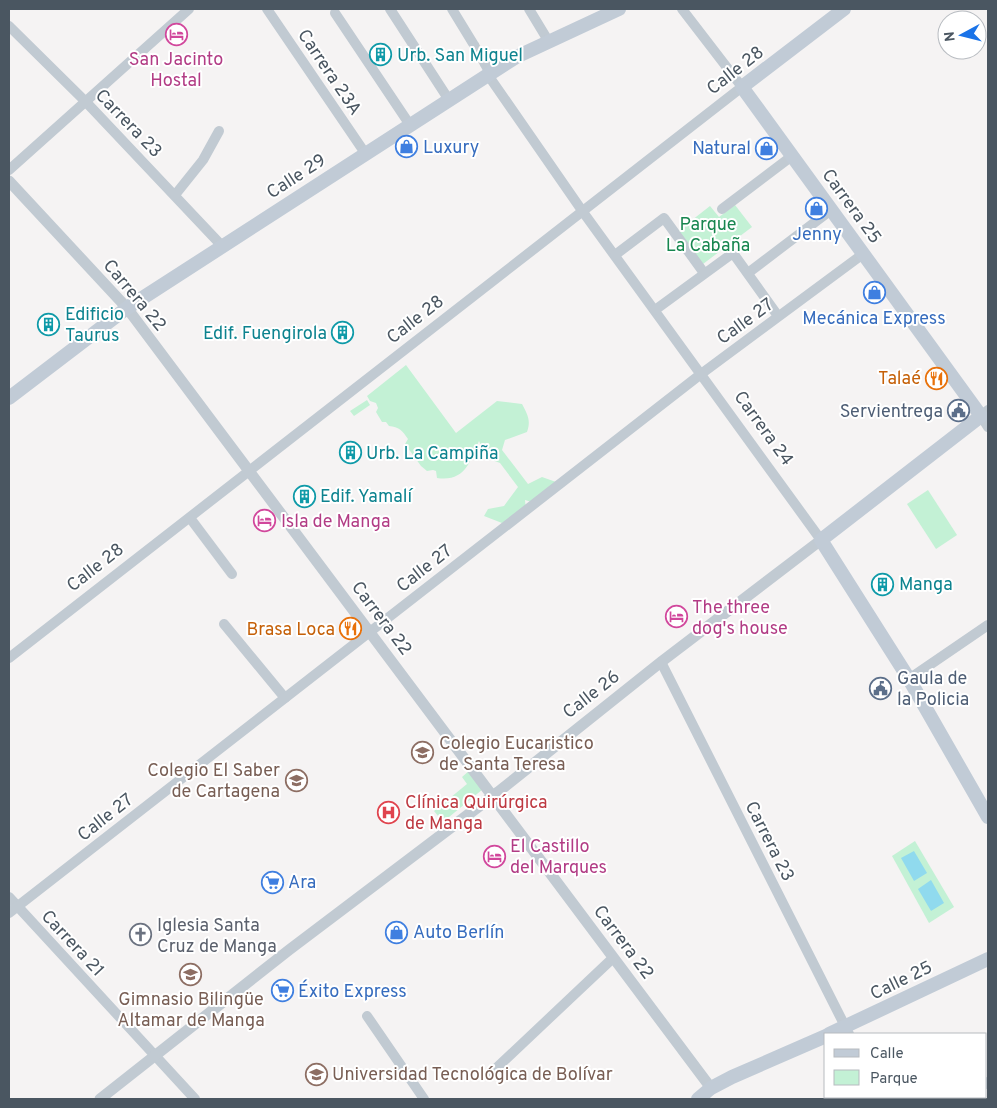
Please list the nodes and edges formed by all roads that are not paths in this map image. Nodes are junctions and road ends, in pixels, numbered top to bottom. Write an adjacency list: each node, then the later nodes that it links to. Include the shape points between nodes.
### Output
1 (189, 9): 16 (street)
2 (267, 9): 19 (street, Carrera 23A)
3 (390, 9): 15 (street)
4 (452, 9): 12 (street)
5 (529, 9): 11 (street)
6 (619, 9): 11 (main road, Calle 29)
7 (682, 9): 14 (street, Carrera 25)
8 (844, 9): 14 (main road, Calle 28)
9 (334, 13): 17 (street)
10 (9, 26): 16 (street, Carrera 23)
11 (549, 42): 13 (main road, Calle 29)
12 (474, 46)
13 (488, 71): 15 (main road, Calle 29); 26 (street, Carrera 24)
14 (742, 88): 20 (main road, Carrera 25); 26 (street, Calle 28)
15 (449, 100): 17 (main road, Calle 29)
16 (86, 102): 21 (street); 23 (street, Carrera 23)
17 (410, 125): 19 (main road, Calle 29)
18 (219, 131): 23 (street, via 203,160)
19 (365, 153): 27 (main road, Calle 29)
20 (792, 156): 24 (street); 25 (main road, Carrera 25)
21 (9, 170)
22 (9, 181): 32 (street, Carrera 22)
23 (175, 195): 27 (street, Carrera 23)
24 (722, 209)
25 (831, 210): 28 (main road, Carrera 25); 31 (street)
26 (583, 212): 29 (street, Carrera 24); 38 (street, Calle 28)
27 (222, 247): 32 (main road, Calle 29)
28 (863, 254): 34 (street, Calle 27); 37 (main road, Carrera 25)
29 (615, 255): 30 (street, via 664,218); 33 (street, Carrera 24)
30 (704, 273): 31 (street, via 733,253); 33 (street)
31 (748, 273): 34 (street)
32 (127, 308): 36 (main road, Calle 29); 38 (street, Carrera 22)
33 (655, 310): 35 (street, Carrera 24)
34 (778, 316): 35 (street, Calle 27)
35 (701, 374): 40 (street, Carrera 24); 44 (street, Calle 27)
36 (9, 398)
37 (986, 418): 40 (main road, Calle 26)
38 (250, 471): 39 (street, Calle 28); 44 (street, Carrera 22)
39 (190, 518): 41 (street); 45 (street, Calle 28)
40 (821, 540): 46 (street, Calle 26); 47 (main road, Carrera 24)
41 (232, 574)
42 (224, 624): 48 (street)
43 (988, 625): 47 (street)
44 (370, 631): 48 (street, Calle 27); 49 (street, Carrera 22)
45 (9, 658)
46 (661, 662): 49 (street, Calle 26); 56 (street, Carrera 23)
47 (909, 678): 50 (main road, Carrera 24)
48 (285, 698): 52 (street, Calle 27)
49 (492, 796): 53 (street, Carrera 22); 58 (street, Calle 26)
50 (988, 817)
51 (9, 897): 52 (street, Carrera 21)
52 (13, 910): 58 (street, Carrera 21)
53 (613, 958): 59 (street); 60 (street, Carrera 22)
54 (988, 958): 56 (main road, Calle 25)
55 (367, 1016): 63 (street)
56 (847, 1031)
57 (824, 1036): 60 (main road, Calle 25)
58 (155, 1055): 61 (street, Calle 26); 62 (street, Carrera 21)
59 (488, 1075)
60 (711, 1088): 64 (main road, Calle 25)
61 (100, 1099)
62 (196, 1099)
63 (424, 1099)
64 (698, 1099)

